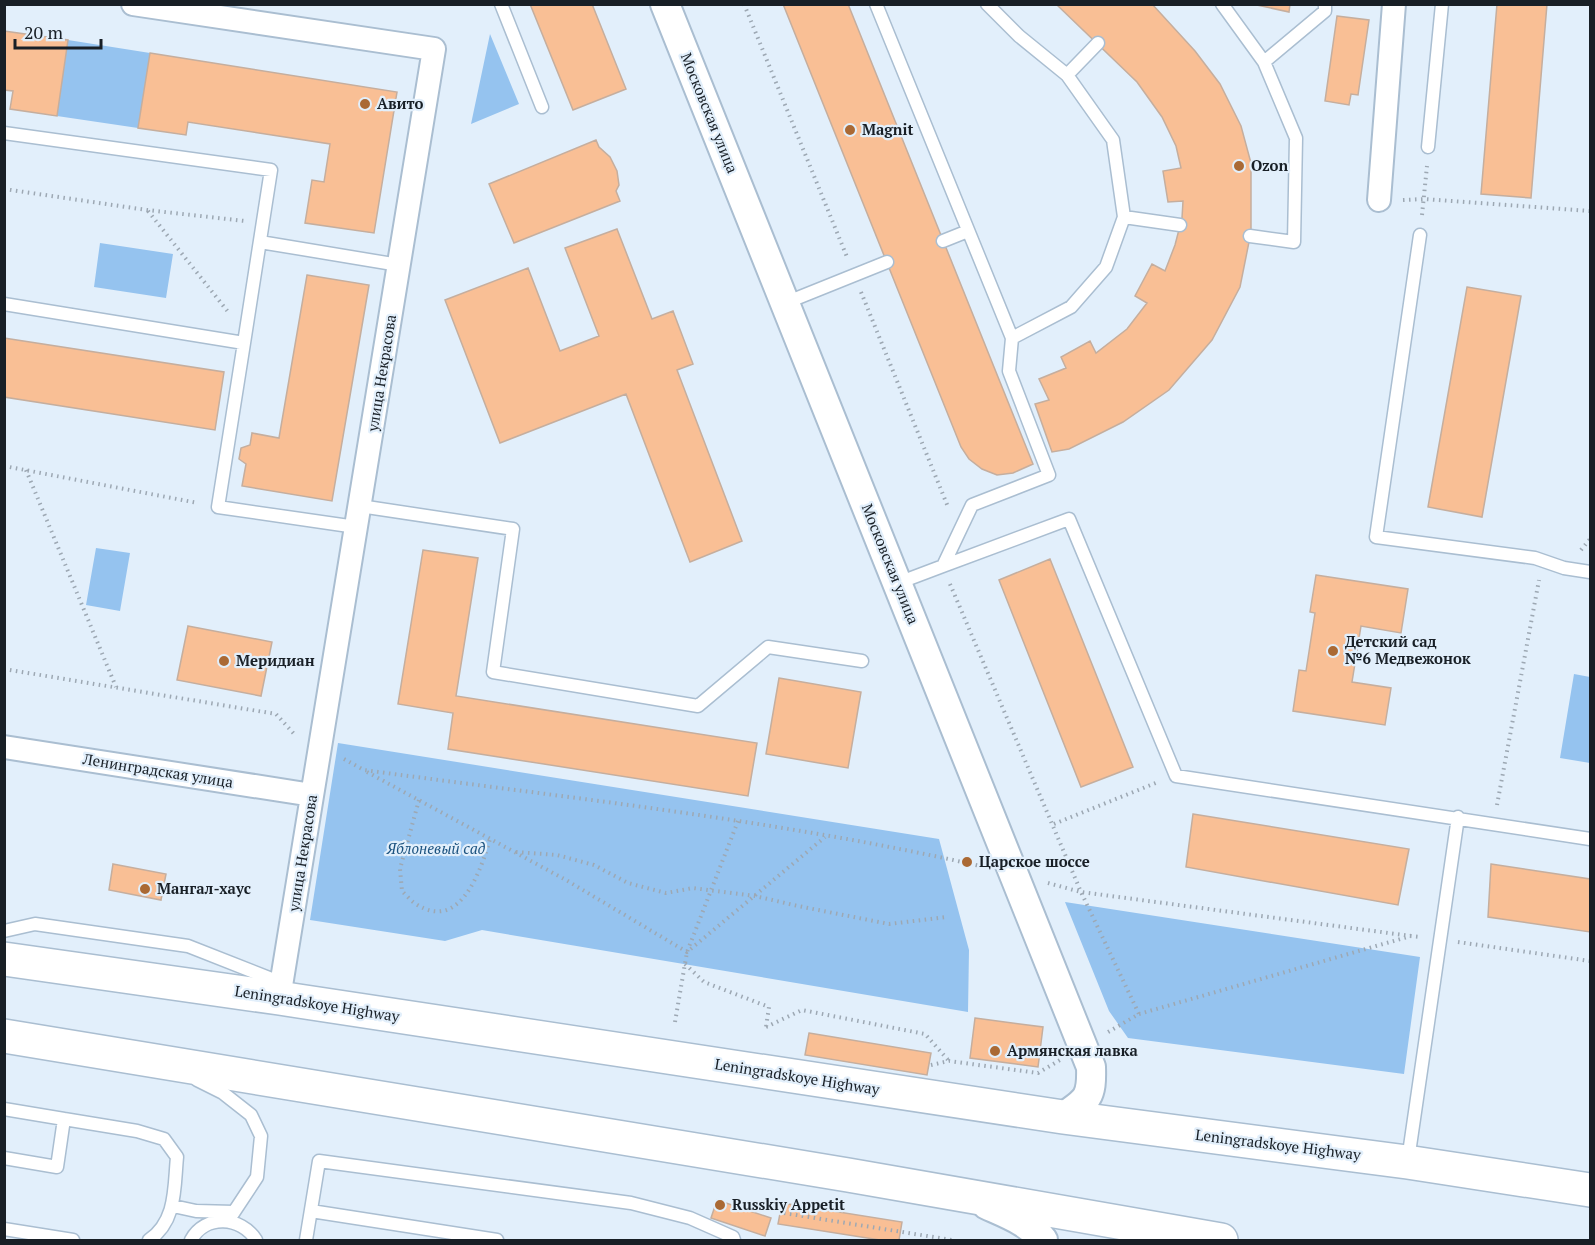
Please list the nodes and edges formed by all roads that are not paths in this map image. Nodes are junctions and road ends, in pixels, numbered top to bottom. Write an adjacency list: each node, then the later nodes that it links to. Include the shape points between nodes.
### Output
1 (134, 4): 25 (street, улица Некрасова, via 435,49)
2 (501, 4): 13 (lane)
3 (666, 4): 26 (street, Московская улица)
4 (876, 4): 19 (lane)
5 (987, 4): 12 (lane)
6 (1222, 4): 11 (lane)
7 (1325, 4): 11 (lane, via 1325,11)
8 (1394, 4): 16 (street)
9 (1442, 4): 15 (lane)
10 (1098, 43): 12 (lane)
11 (1264, 62): 21 (lane, via 1296,138 1294,242)
12 (1067, 75): 17 (lane, via 1113,140)
13 (543, 107)
14 (4, 133): 23 (lane, via 271,170)
15 (1428, 147)
16 (1379, 200)
17 (1124, 217): 18 (lane); 29 (lane, via 1106,267 1071,307)
18 (1180, 225)
19 (968, 231): 22 (lane); 29 (lane)
20 (1420, 235): 32 (lane, via 1377,537 1535,558)
21 (1250, 236)
22 (943, 241)
23 (260, 242): 25 (lane); 28 (lane)
24 (887, 262): 26 (lane)
25 (399, 265): 30 (street, улица Некрасова)
26 (785, 303): 33 (street, Московская улица)
27 (4, 304): 28 (lane)
28 (244, 338): 30 (lane, via 218,507)
29 (1012, 338): 31 (lane, via 1009,371 1049,475 972,506)
30 (358, 517): 34 (lane, via 513,529 493,672 698,706 768,647); 36 (street, улица Некрасова)
31 (943, 566): 33 (lane); 37 (lane, via 1069,519 1176,776)
32 (1590, 572)
33 (898, 583): 45 (street, Московская улица, via 1091,1066 1091,1088 1082,1104)
34 (862, 661)
35 (4, 747): 36 (street, Ленинградская улица)
36 (312, 795): 41 (street, улица Некрасова)
37 (1458, 818): 38 (lane); 48 (lane)
38 (1590, 839)
39 (4, 931): 41 (lane, via 35,924 188,946)
40 (4, 958): 41 (highway, Leningradskoye Highway)
41 (281, 991): 45 (highway, Leningradskoye Highway)
42 (4, 1036): 43 (highway)
43 (155, 1061): 50 (highway); 53 (lane, via 223,1093 251,1115 261,1136 257,1177)
44 (4, 1109): 46 (lane)
45 (1063, 1117): 48 (highway, Leningradskoye Highway)
46 (64, 1119): 47 (lane, via 57,1167); 51 (lane, via 164,1139 177,1157)
47 (4, 1158)
48 (1407, 1162): 49 (highway, Leningradskoye Highway)
49 (1590, 1190)
50 (969, 1196): 62 (street, via 1015,1217); 63 (highway)
51 (173, 1206): 53 (lane); 56 (lane, via 168,1221)
52 (311, 1211): 59 (lane); 60 (lane); 61 (lane, via 320,1161 631,1203 690,1218 733,1236)
53 (231, 1216): 57 (lane, via 203,1226); 58 (lane)
54 (4, 1229): 55 (lane)
55 (73, 1240)
56 (149, 1240)
57 (191, 1240)
58 (256, 1240)
59 (306, 1240)
60 (497, 1240)
61 (734, 1240)
62 (1042, 1240)
63 (1221, 1240)

